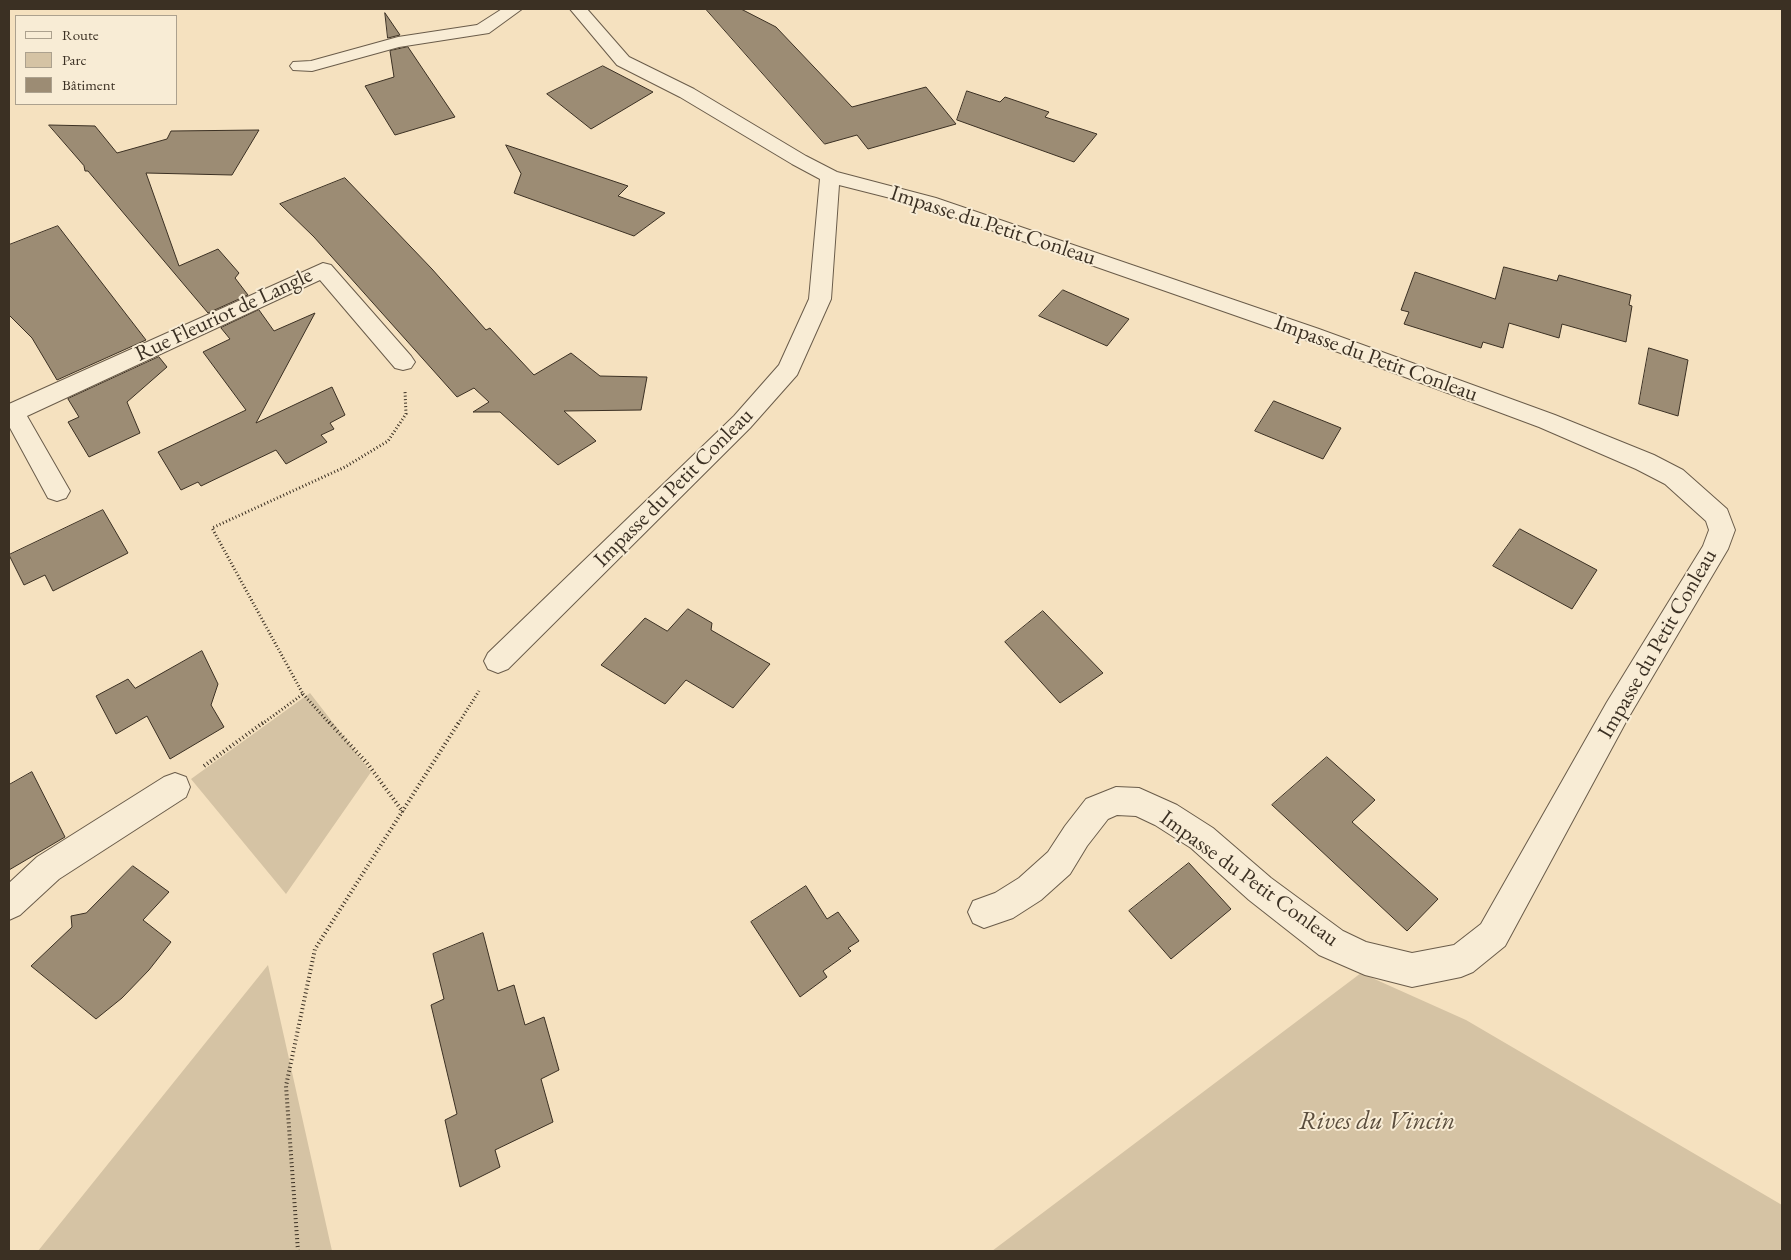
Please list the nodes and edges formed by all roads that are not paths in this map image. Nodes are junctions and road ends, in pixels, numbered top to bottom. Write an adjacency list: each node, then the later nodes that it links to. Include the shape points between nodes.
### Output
1 (512, 9): 3 (street, via 474,31 398,42 312,66)
2 (578, 9): 4 (street, Impasse du Petit Conleau, via 623,61 687,93)
3 (298, 66)
4 (830, 176): 8 (street, Impasse du Petit Conleau, via 820,300 789,369 742,422); 11 (street, Impasse du Petit Conleau, via 929,202 1311,334 1547,421 1674,477 1718,516 1722,530 1715,549 1617,711 1492,935 1461,960 1412,970 1365,958 1331,943 1268,895 1202,838 1138,802 1116,801 1097,809 1052,870 1002,908)
5 (403, 362): 6 (street, Rue Fleuriot de Langle, via 323,270)
6 (11, 413): 7 (street, Rue Fleuriot de Langle)
7 (57, 491)
8 (498, 661)
9 (175, 787): 10 (street, via 48,868)
10 (9, 904)
11 (984, 912)

